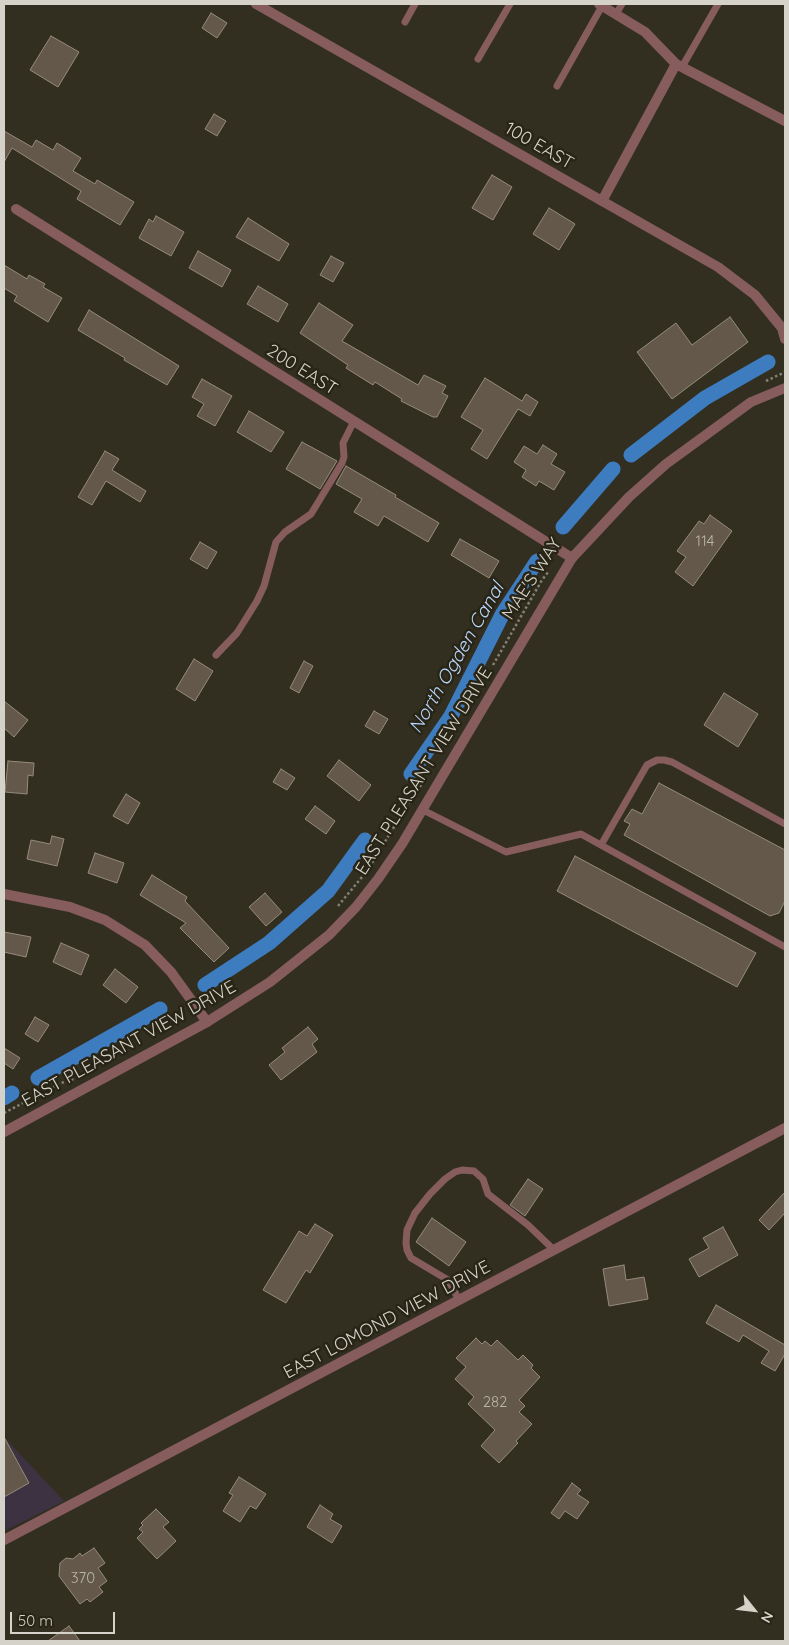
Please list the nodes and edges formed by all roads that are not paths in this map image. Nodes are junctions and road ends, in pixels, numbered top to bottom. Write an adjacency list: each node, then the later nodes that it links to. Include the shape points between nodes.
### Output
1 (256, 4): 13 (street, 100 EAST)
2 (415, 4): 8 (lane)
3 (510, 4): 9 (lane)
4 (622, 4): 7 (lane)
5 (718, 4): 10 (lane)
6 (601, 5): 7 (street); 11 (lane)
7 (616, 14): 10 (street, via 645,32)
8 (405, 22)
9 (478, 59)
10 (679, 66): 12 (street); 13 (street)
11 (557, 86)
12 (785, 122)
13 (602, 201): 15 (street, 100 EAST, via 718,267 755,295 782,328)
14 (16, 209): 17 (street, 200 EAST)
15 (785, 339)
16 (785, 388): 18 (street, EAST PLEASANT VIEW DRIVE, via 752,402 666,464 629,497)
17 (354, 421): 18 (street, 200 EAST); 19 (lane, via 343,443 342,463 311,514 284,532 276,542 257,601 237,633)
18 (572, 558): 20 (street, EAST PLEASANT VIEW DRIVE)
19 (216, 655)
20 (423, 810): 22 (lane, via 506,852 581,834); 25 (street, EAST PLEASANT VIEW DRIVE, via 378,879 329,935 270,982)
21 (785, 824): 22 (lane, via 672,762 657,760 647,765)
22 (601, 845): 24 (lane)
23 (4, 894): 25 (street, via 70,907 105,920 145,945 171,972)
24 (785, 947)
25 (207, 1022): 27 (street, EAST PLEASANT VIEW DRIVE)
26 (785, 1128): 28 (street, EAST LOMOND VIEW DRIVE)
27 (4, 1132)
28 (554, 1250): 29 (street, EAST LOMOND VIEW DRIVE); 29 (lane, via 488,1194 483,1179 474,1171 455,1172 430,1194 415,1213 407,1230 406,1243 412,1258 448,1280)
29 (459, 1300): 30 (street, EAST LOMOND VIEW DRIVE)
30 (4, 1540)

